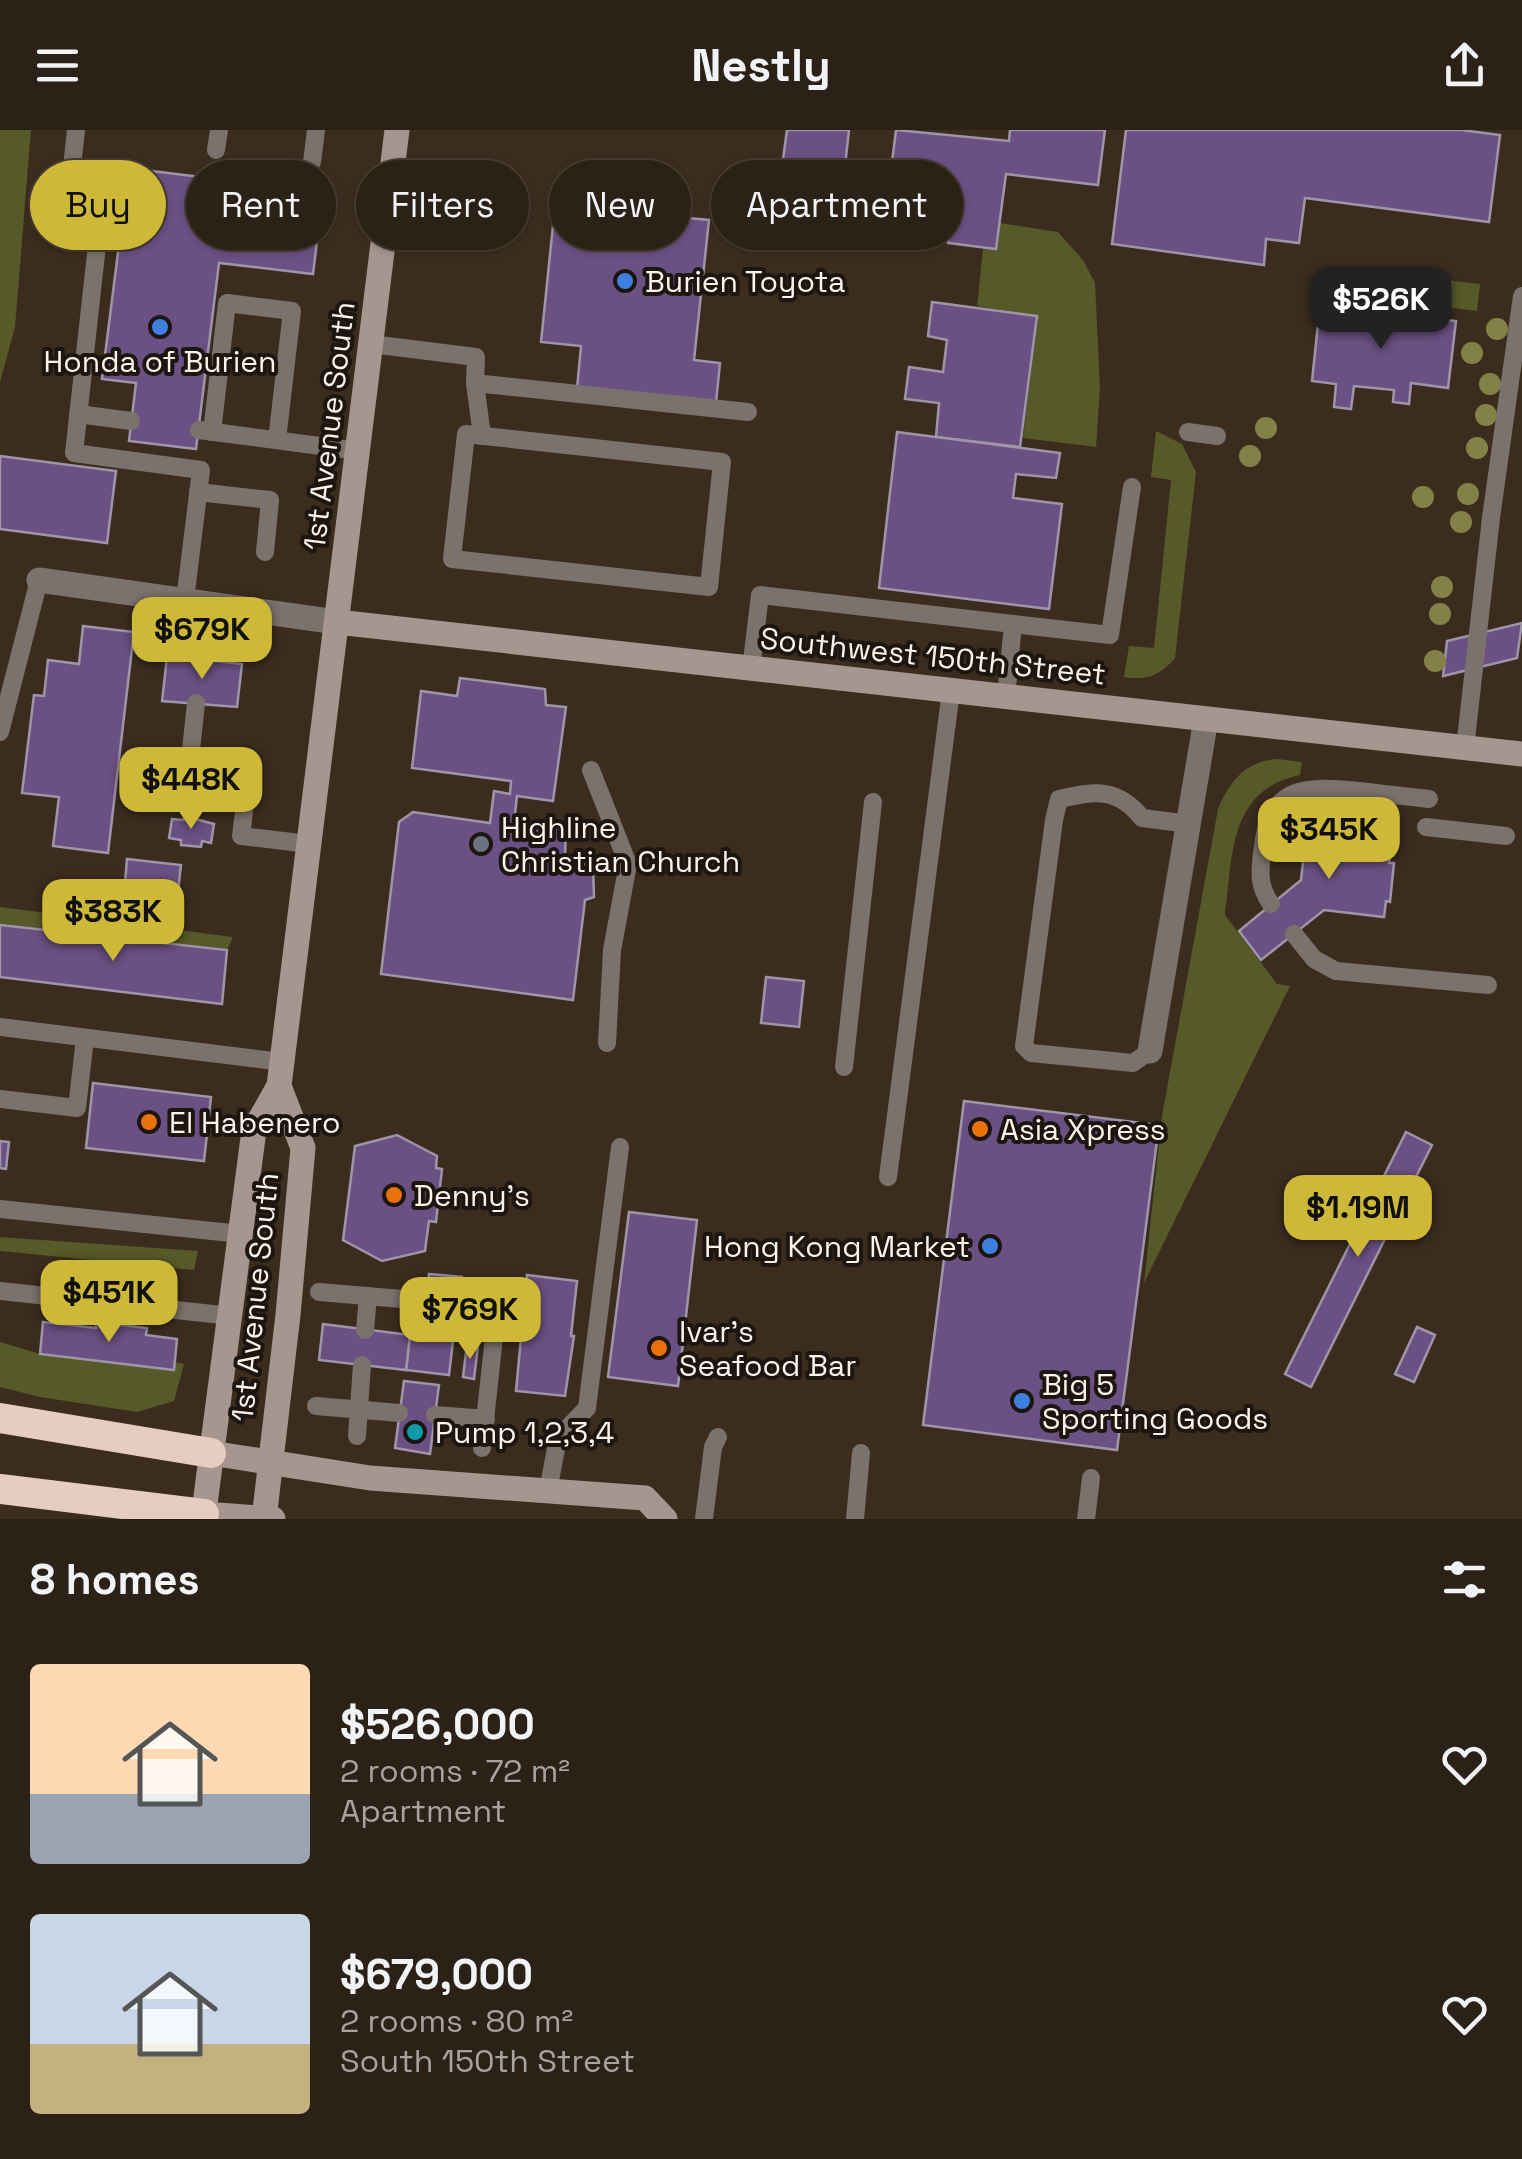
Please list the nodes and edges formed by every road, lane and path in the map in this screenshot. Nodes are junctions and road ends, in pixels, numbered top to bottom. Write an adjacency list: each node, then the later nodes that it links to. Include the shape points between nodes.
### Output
1 (76, 130): 13 (lane, via 70,186 99,227)
2 (218, 130): 5 (lane)
3 (316, 130): 6 (lane)
4 (397, 130): 7 (main road, 1st Avenue South)
5 (216, 150)
6 (312, 160)
7 (393, 160)
8 (382, 250): 10 (main road, 1st Avenue South)
9 (1522, 296): 34 (lane)
10 (371, 344): 11 (lane, via 476,357); 19 (main road, 1st Avenue South)
11 (475, 383): 12 (lane); 16 (lane)
12 (748, 412)
13 (78, 414): 14 (lane); 21 (lane, via 74,452 200,470)
14 (132, 421)
15 (1188, 432): 17 (lane)
16 (482, 436): 16 (lane, via 722,462 708,587 452,559 466,434)
17 (1217, 436)
18 (277, 440): 18 (lane, via 292,311 227,303 205,431); 19 (lane)
19 (358, 450): 25 (main road, 1st Avenue South)
20 (1132, 487): 26 (lane, via 1110,635)
21 (198, 492): 22 (lane, via 270,500); 24 (lane)
22 (264, 552)
23 (40, 580): 24 (street); 33 (lane)
24 (196, 602): 25 (street); 27 (lane)
25 (337, 622): 28 (main road, Southwest 150th Street); 42 (main road, 1st Avenue South)
26 (1013, 624): 28 (lane, via 760,595); 30 (lane)
27 (201, 660)
28 (751, 669): 29 (main road, Southwest 150th Street)
29 (951, 691): 30 (main road, Southwest 150th Street); 54 (lane)
30 (1006, 697): 32 (main road, Southwest 150th Street)
31 (196, 703): 42 (lane, via 186,797 245,804 241,836)
32 (1206, 720): 34 (main road, Southwest 150th Street); 39 (street)
33 (0, 732)
34 (1465, 748): 35 (main road, Southwest 150th Street)
35 (1522, 754)
36 (590, 770): 48 (lane, via 628,864 612,950)
37 (1428, 799): 43 (lane, via 1317,787 1288,797 1265,830 1259,880)
38 (872, 802): 50 (lane)
39 (1190, 824): 49 (street); 49 (lane, via 1142,818 1108,792 1059,799 1054,820 1024,1046 1032,1054 1132,1064)
40 (1426, 828): 41 (lane)
41 (1506, 836)
42 (309, 844): 51 (main road, 1st Avenue South)
43 (1272, 904)
44 (1294, 934): 45 (lane, via 1314,959 1336,971)
45 (1488, 985)
46 (0, 1028): 47 (lane)
47 (85, 1038): 51 (lane); 52 (lane, via 77,1108)
48 (607, 1043)
49 (1150, 1051)
50 (844, 1067)
51 (280, 1074): 56 (main road, 1st Avenue South, via 254,1130); 76 (main road, 1st Avenue South, via 303,1148)
52 (0, 1099)
53 (620, 1147): 79 (lane, via 587,1408 558,1438)
54 (888, 1177)
55 (0, 1209): 56 (lane)
56 (241, 1234): 62 (main road, 1st Avenue South)
57 (0, 1291): 62 (lane)
58 (319, 1292): 59 (lane)
59 (368, 1296): 60 (lane); 63 (lane)
60 (414, 1300)
61 (457, 1305): 70 (lane, via 498,1309)
62 (231, 1316): 74 (main road, 1st Avenue South)
63 (365, 1330)
64 (362, 1365): 66 (lane)
65 (316, 1406): 66 (lane)
66 (358, 1410): 67 (lane); 71 (lane)
67 (399, 1412)
68 (435, 1415): 70 (lane)
69 (0, 1418): 74 (highway)
70 (486, 1419): 73 (lane)
71 (357, 1436)
72 (718, 1437): 84 (lane)
73 (482, 1448)
74 (211, 1453): 76 (main road); 80 (main road, 1st Avenue South)
75 (862, 1453): 85 (lane)
76 (270, 1461): 79 (main road, via 370,1478); 81 (main road, 1st Avenue South)
77 (1091, 1478): 86 (lane)
78 (0, 1489): 80 (highway)
79 (548, 1491): 83 (main road, via 645,1498)
80 (204, 1516): 81 (main road)
81 (264, 1519): 82 (main road)
82 (273, 1519)
83 (665, 1519)
84 (704, 1519)
85 (855, 1519)
86 (1086, 1519)

